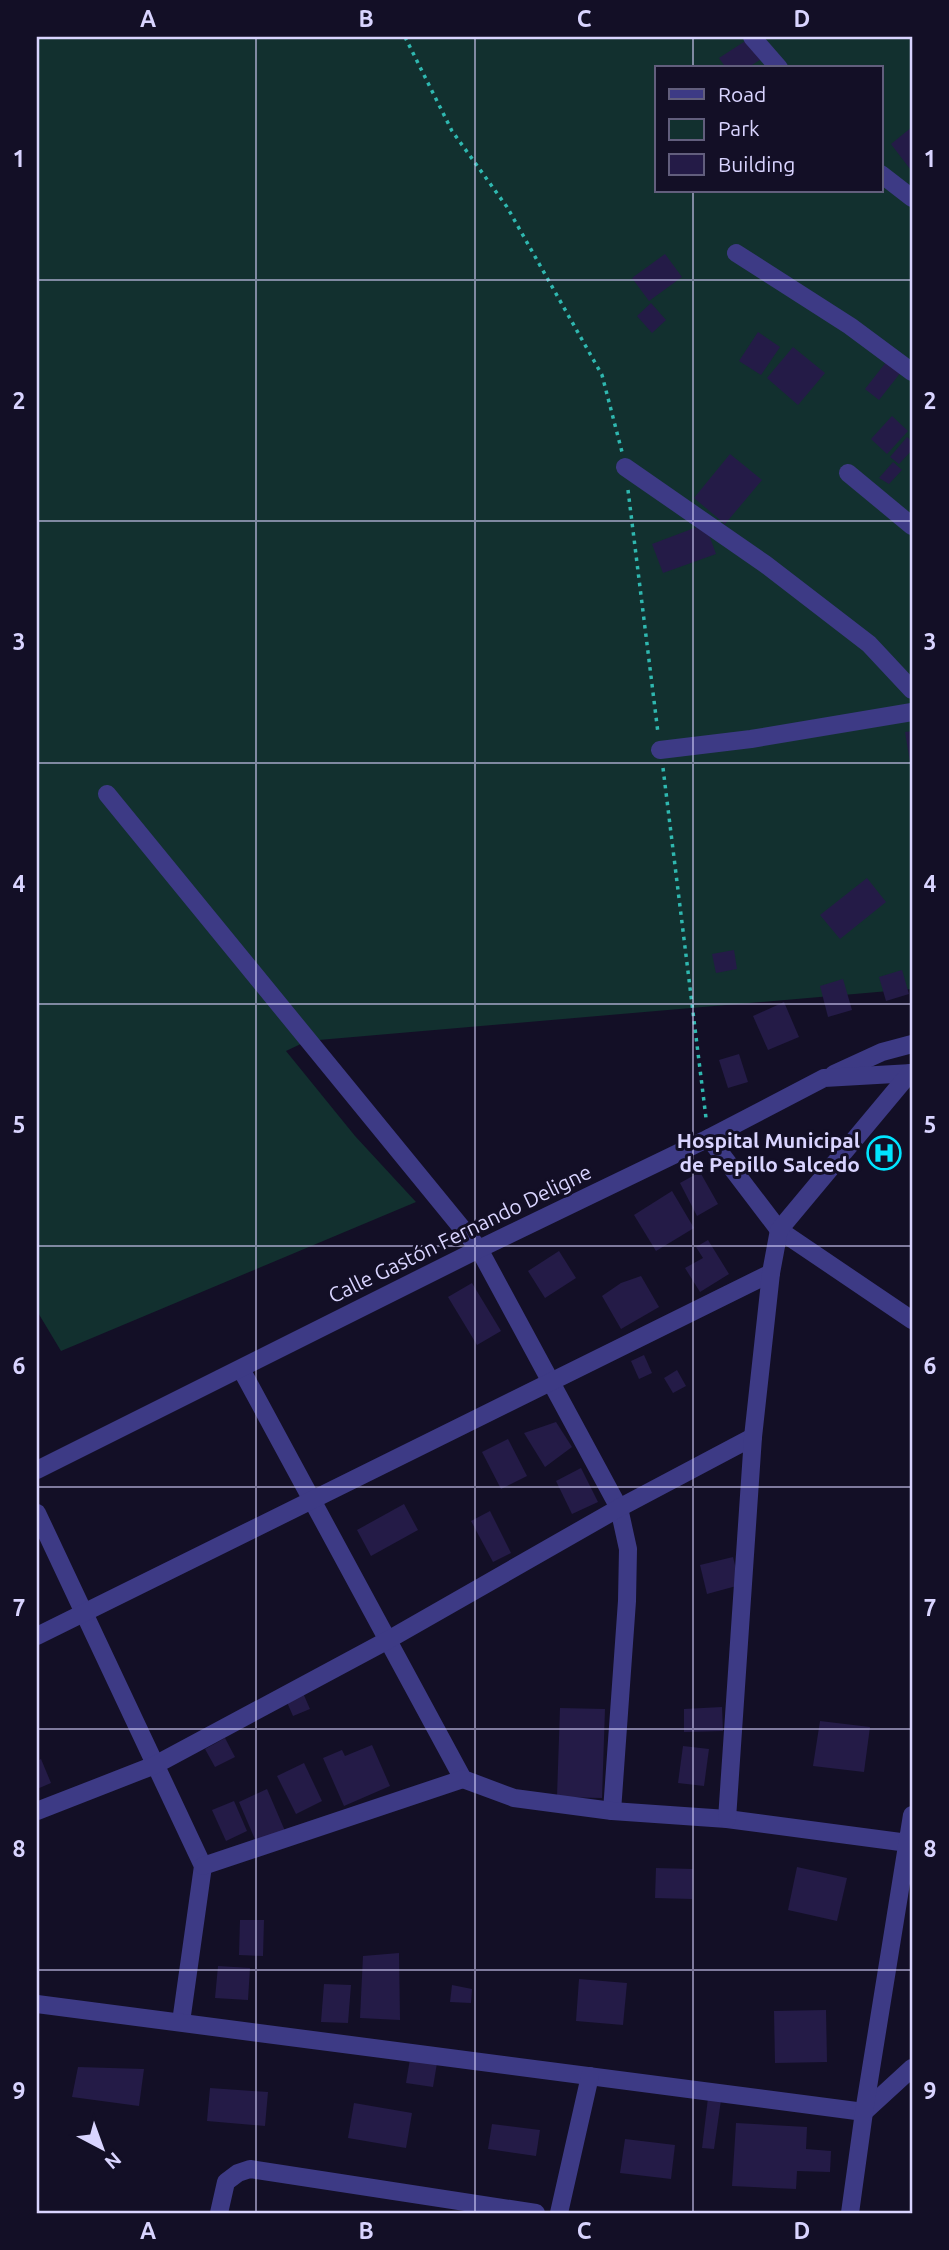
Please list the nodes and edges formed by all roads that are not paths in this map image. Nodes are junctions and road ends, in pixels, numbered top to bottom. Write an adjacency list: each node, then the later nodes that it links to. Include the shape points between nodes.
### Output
1 (752, 37): 2 (street)
2 (777, 66)
3 (883, 176): 4 (street)
4 (912, 198)
5 (736, 253): 6 (street)
6 (912, 372)
7 (625, 467): 10 (street, via 765,564 869,644)
8 (848, 473): 9 (street)
9 (912, 526)
10 (912, 690)
11 (912, 712): 12 (street)
12 (660, 750)
13 (107, 794): 19 (street)
14 (912, 1044): 16 (street)
15 (911, 1073): 16 (street, Calle Gastón Fernando Deligne); 18 (street)
16 (824, 1078): 17 (street, Calle Gastón Fernando Deligne)
17 (709, 1138): 18 (street); 19 (street, Calle Gastón Fernando Deligne)
18 (779, 1230): 20 (street); 21 (street)
19 (479, 1248): 22 (street, Calle Gastón Fernando Deligne); 23 (street)
20 (771, 1273): 23 (street); 24 (street)
21 (912, 1320)
22 (241, 1369): 25 (street, Calle Gastón Fernando Deligne); 26 (street)
23 (551, 1382): 26 (street); 27 (street)
24 (753, 1437): 27 (street); 37 (street)
25 (37, 1470)
26 (312, 1500): 29 (street); 31 (street)
27 (619, 1508): 31 (street); 35 (street, via 628,1549 627,1601)
28 (37, 1513): 29 (street)
29 (84, 1613): 30 (street); 32 (street)
30 (37, 1636)
31 (388, 1640): 32 (street); 33 (street)
32 (155, 1765): 34 (street); 39 (street)
33 (463, 1779): 35 (street, via 514,1798); 39 (street)
34 (37, 1811)
35 (612, 1811): 37 (street)
36 (912, 1815): 38 (street)
37 (727, 1819): 38 (street)
38 (908, 1843): 44 (street)
39 (203, 1866): 41 (street)
40 (37, 2004): 41 (street)
41 (181, 2022): 43 (street)
42 (912, 2068): 44 (street)
43 (590, 2076): 44 (street); 48 (street)
44 (864, 2112): 49 (street)
45 (502, 2211): 46 (street, via 250,2169 226,2182); 47 (street)
46 (219, 2213)
47 (536, 2213)
48 (559, 2213)
49 (850, 2213)

